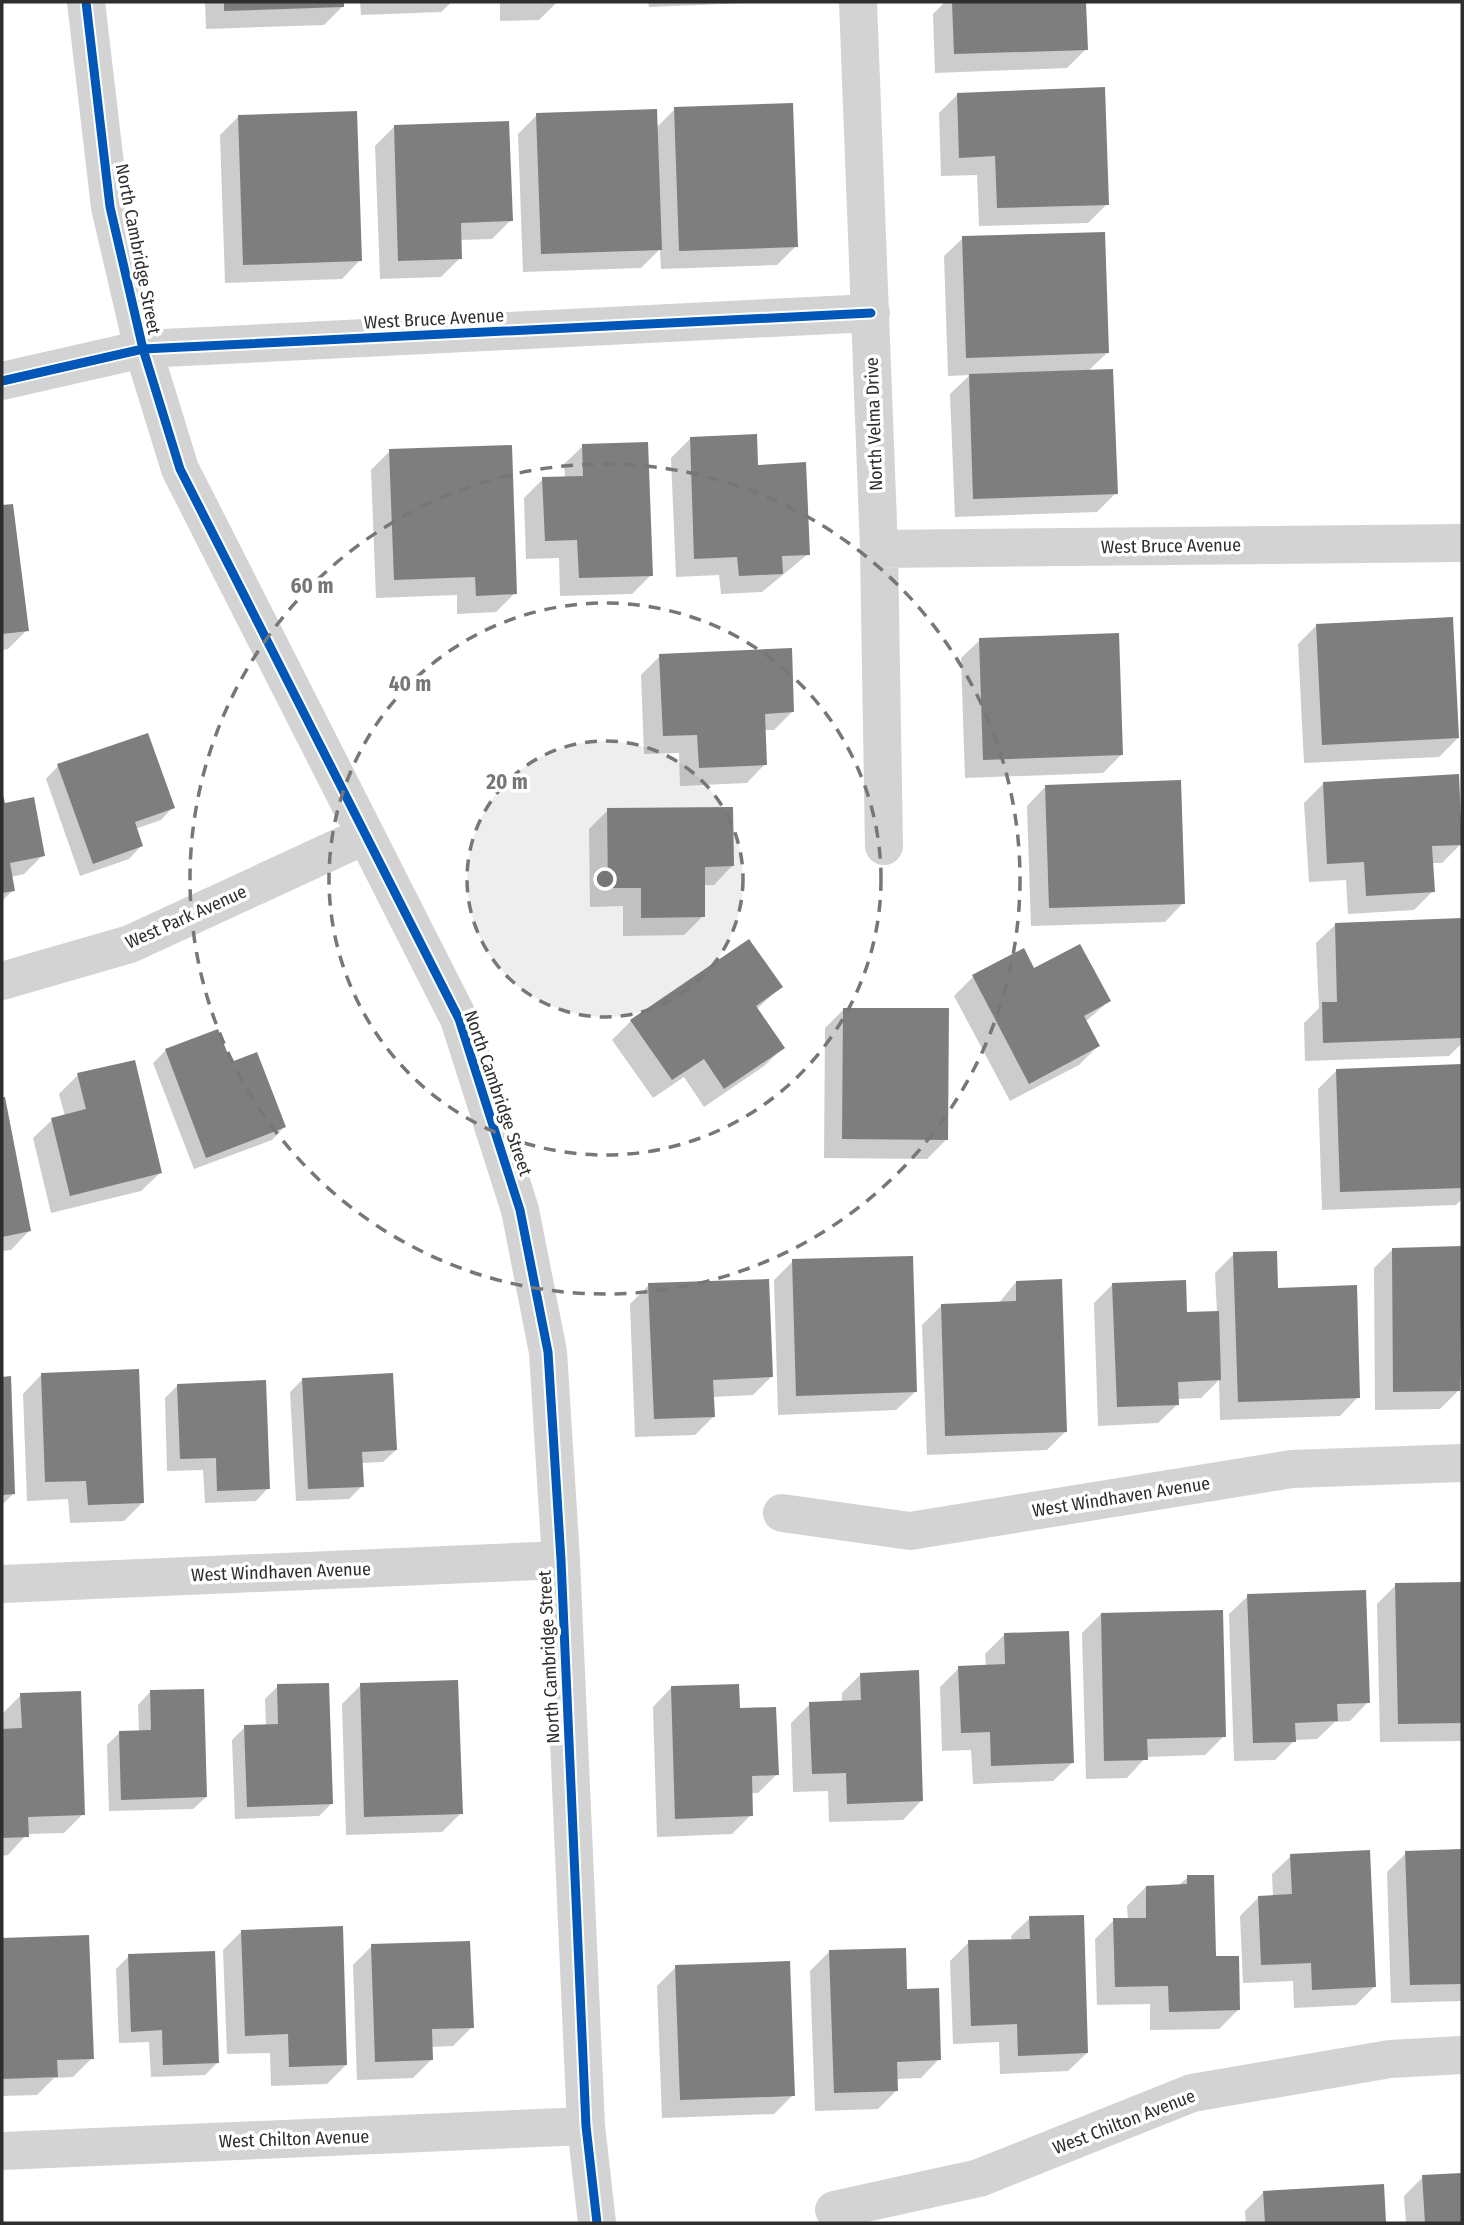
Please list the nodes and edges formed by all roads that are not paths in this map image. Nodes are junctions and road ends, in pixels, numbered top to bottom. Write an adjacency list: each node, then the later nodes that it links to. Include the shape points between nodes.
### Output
1 (86, 2): 4 (street, North Cambridge Street, via 110,207)
2 (858, 2): 3 (street, North Velma Drive)
3 (870, 313): 4 (street, West Bruce Avenue); 7 (street, North Velma Drive)
4 (143, 349): 5 (street, West Bruce Avenue); 8 (street, North Cambridge Street, via 180,469)
5 (2, 381)
6 (1462, 543): 7 (street, West Bruce Avenue)
7 (879, 548): 9 (street, North Velma Drive)
8 (364, 836): 10 (street, West Park Avenue, via 130,943); 13 (street, North Cambridge Street, via 459,1019 520,1210 548,1352)
9 (884, 846)
10 (2, 981)
11 (1462, 1463): 12 (street, West Windhaven Avenue, via 1292,1469 910,1531)
12 (782, 1513)
13 (561, 1560): 14 (street, West Windhaven Avenue); 16 (street, North Cambridge Street)
14 (2, 1584)
15 (1462, 2054): 18 (street, West Chilton Avenue, via 1390,2059 1192,2093 979,2178)
16 (586, 2126): 17 (street, West Chilton Avenue); 19 (street, North Cambridge Street)
17 (2, 2151)
18 (834, 2210)
19 (597, 2223)

